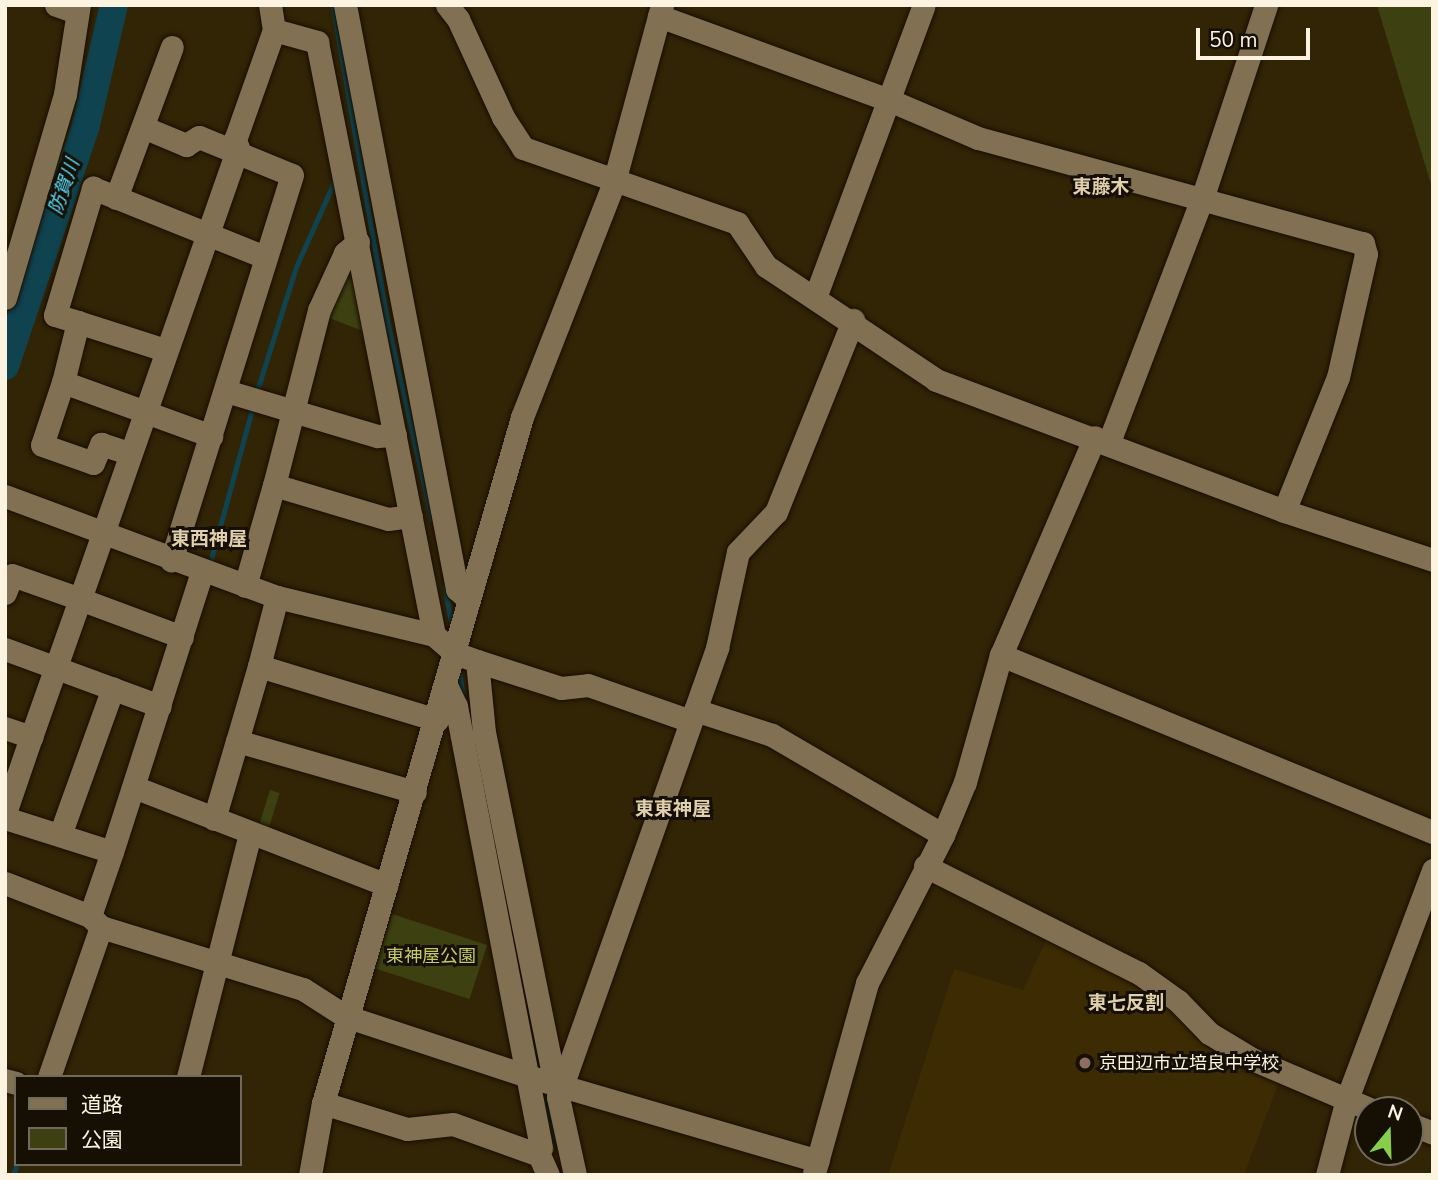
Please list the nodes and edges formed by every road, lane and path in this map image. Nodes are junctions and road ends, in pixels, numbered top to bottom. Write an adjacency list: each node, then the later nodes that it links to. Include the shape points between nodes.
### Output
1 (270, 5): 8 (street)
2 (345, 5): 11 (street)
3 (447, 5): 15 (street, via 523,148)
4 (924, 5): 12 (street)
5 (1266, 5): 17 (street)
6 (71, 7): 22 (street, via 65,94)
7 (661, 11): 12 (street); 15 (street)
8 (274, 30): 9 (street); 14 (street, via 235,140)
9 (317, 42): 11 (street); 19 (street)
10 (172, 47): 13 (street)
11 (354, 51): 46 (street, via 457,589)
12 (889, 100): 17 (street, via 978,138); 21 (street)
13 (143, 127): 14 (street, via 186,145 199,137); 16 (street)
14 (236, 152): 18 (street); 20 (street, via 292,175)
15 (614, 182): 21 (street, via 737,223 766,266); 46 (street, via 523,417)
16 (116, 198): 18 (street); 24 (street, via 93,188 55,315)
17 (1202, 200): 32 (street); 36 (street, via 1363,243 1366,254 1338,377)
18 (207, 234): 20 (street); 25 (street)
19 (358, 242): 29 (street, via 345,253 319,310); 30 (street)
20 (265, 257): 27 (street)
21 (816, 295): 23 (street)
22 (5, 298)
23 (853, 320): 32 (street, via 936,380); 58 (street, via 776,512 738,552 717,648)
24 (78, 322): 25 (street); 26 (street)
25 (166, 350): 28 (street)
26 (62, 382): 28 (street); 33 (street, via 42,445 93,463 101,444)
27 (226, 391): 29 (street); 31 (street)
28 (144, 412): 31 (street); 33 (street)
29 (293, 412): 30 (street, via 377,436); 34 (street)
30 (395, 435): 37 (street)
31 (211, 436): 39 (street)
32 (1102, 439): 36 (street); 51 (street)
33 (129, 453): 38 (street)
34 (274, 485): 37 (street, via 388,519); 42 (street)
35 (5, 496): 38 (street)
36 (1284, 511): 40 (street)
37 (411, 516): 47 (street)
38 (102, 533): 39 (street); 45 (street)
39 (172, 560): 41 (street)
40 (1433, 561)
41 (207, 574): 42 (street); 48 (street)
42 (245, 586): 44 (street)
43 (5, 593): 45 (street, via 12,575)
44 (277, 597): 47 (street); 54 (street)
45 (80, 599): 48 (street); 53 (street)
46 (469, 600): 50 (street)
47 (433, 635): 50 (street)
48 (182, 637): 57 (street)
49 (5, 649): 53 (street)
50 (455, 653): 52 (street); 55 (street)
51 (1001, 655): 68 (street); 70 (street, via 965,782)
52 (477, 661): 58 (street, via 561,688 588,685); 82 (street, via 484,732)
53 (56, 666): 56 (street); 61 (street)
54 (259, 666): 59 (street); 62 (street)
55 (447, 687): 59 (street); 81 (street, via 456,706)
56 (113, 688): 57 (street); 69 (street)
57 (160, 706): 63 (street)
58 (693, 716): 70 (street, via 772,735); 82 (street)
59 (436, 720): 64 (street)
60 (5, 728): 61 (street)
61 (31, 737): 65 (street)
62 (237, 741): 64 (street); 66 (street)
63 (134, 787): 66 (street); 71 (street)
64 (415, 792): 75 (street)
65 (5, 815): 69 (street)
66 (214, 818): 67 (street)
67 (250, 832): 75 (street); 77 (street)
68 (1433, 832)
69 (60, 835): 71 (street)
70 (943, 835): 72 (street)
71 (112, 852): 76 (street)
72 (925, 866): 83 (street, via 1139,973 1178,1001 1209,1033 1252,1059); 87 (street, via 867,983)
73 (1433, 870): 83 (street)
74 (5, 883): 76 (street)
75 (387, 884): 78 (street)
76 (96, 922): 77 (street); 79 (street)
77 (220, 962): 78 (street, via 303,989); 80 (street)
78 (345, 1016): 81 (street); 85 (street)
79 (50, 1075)
80 (189, 1075)
81 (526, 1075): 82 (street); 86 (street)
82 (557, 1088): 86 (street); 87 (street); 89 (street)
83 (1347, 1099): 84 (street); 90 (street)
84 (1354, 1102)
85 (323, 1103): 86 (street, via 407,1129 453,1124); 88 (street)
86 (540, 1163)
87 (815, 1168)
88 (310, 1175)
89 (575, 1175)
90 (1327, 1175)

